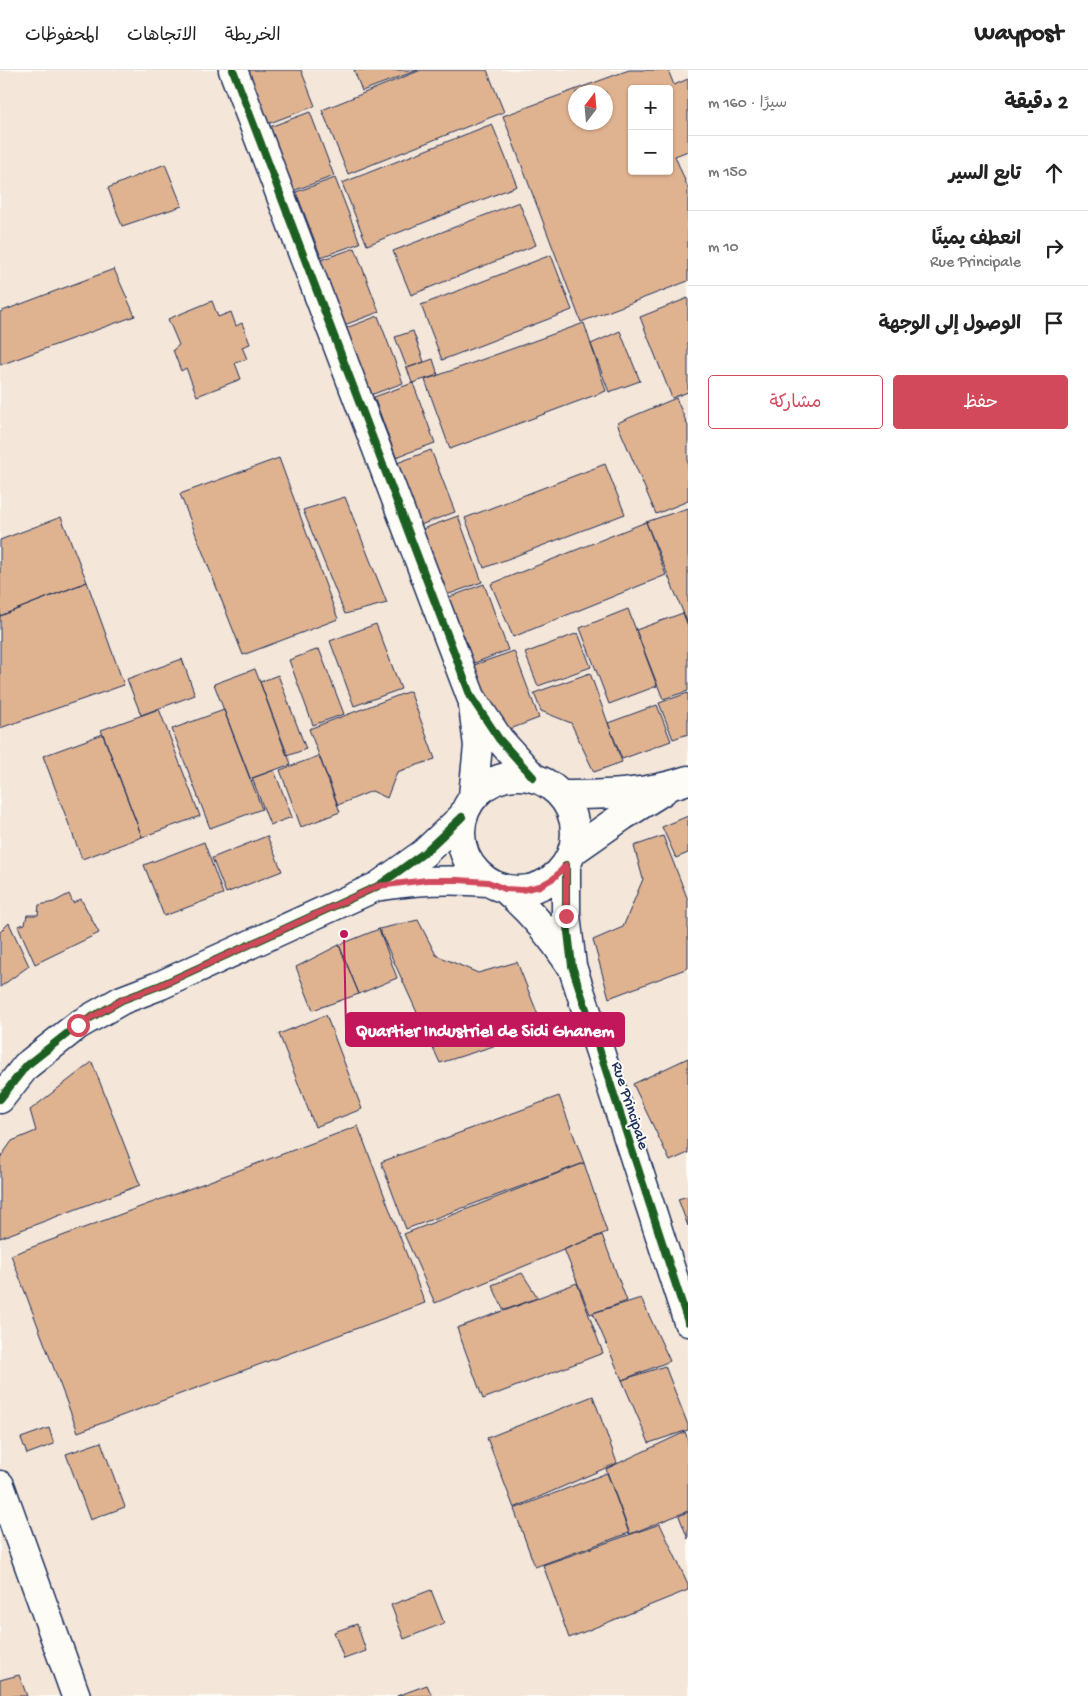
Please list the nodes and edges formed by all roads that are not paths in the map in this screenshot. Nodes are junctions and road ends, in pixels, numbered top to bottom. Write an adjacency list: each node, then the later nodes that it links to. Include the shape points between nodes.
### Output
1 (233, 70): 2 (street)
2 (471, 697): 3 (street, via 499,739); 6 (street, via 478,746)
3 (533, 777): 5 (street, via 549,784); 6 (street, via 500,778 485,785)
4 (681, 782): 5 (street, via 619,793); 7 (street, via 623,816)
5 (561, 795): 7 (street, via 570,807 574,821 576,836)
6 (468, 807): 8 (street, via 460,836 464,854 474,870); 9 (street, via 424,853)
7 (570, 858): 8 (street, via 554,878 540,886 522,890); 10 (street, Rue Principale, via 566,916)
8 (497, 885): 9 (street, via 427,880); 10 (street, Rue Principale, via 542,924)
9 (378, 886): 11 (street, via 122,1000 85,1021 26,1066)
10 (572, 966): 12 (street, Rue Principale)
11 (0, 1099)
12 (688, 1322)
13 (0, 1484): 14 (street)
14 (76, 1696)

